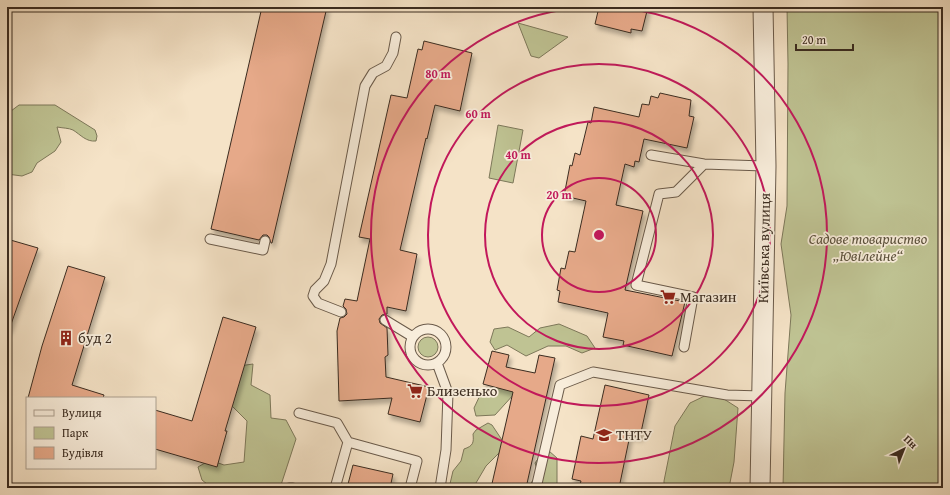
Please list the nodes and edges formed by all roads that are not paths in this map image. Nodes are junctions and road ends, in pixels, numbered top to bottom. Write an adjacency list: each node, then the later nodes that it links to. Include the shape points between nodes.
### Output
1 (763, 7): 5 (street, Київська вулиця)
2 (396, 37): 8 (lane, via 393,53 386,66 373,73 365,86 331,264 324,281 313,296 318,303)
3 (651, 155): 4 (lane)
4 (704, 164): 5 (lane); 11 (lane, via 676,192 659,194 636,285 694,297)
5 (766, 166): 13 (street, Київська вулиця)
6 (210, 239): 7 (lane, via 263,250)
7 (265, 241)
8 (341, 312)
9 (385, 320): 10 (lane)
10 (412, 337): 12 (lane, via 410,349 415,359 425,365); 12 (lane, via 422,329 428,328 439,332 446,342 446,348 445,354)
11 (684, 347)
12 (437, 363): 20 (lane, via 448,393 446,450)
13 (762, 396): 21 (lane, via 727,395 593,372 560,385); 22 (street, Київська вулиця)
14 (299, 413): 15 (lane, via 337,423)
15 (348, 442): 18 (lane); 19 (lane, via 417,461)
16 (289, 488): 17 (lane)
17 (293, 488)
18 (335, 488)
19 (410, 488)
20 (440, 488)
21 (536, 488)
22 (760, 488)

